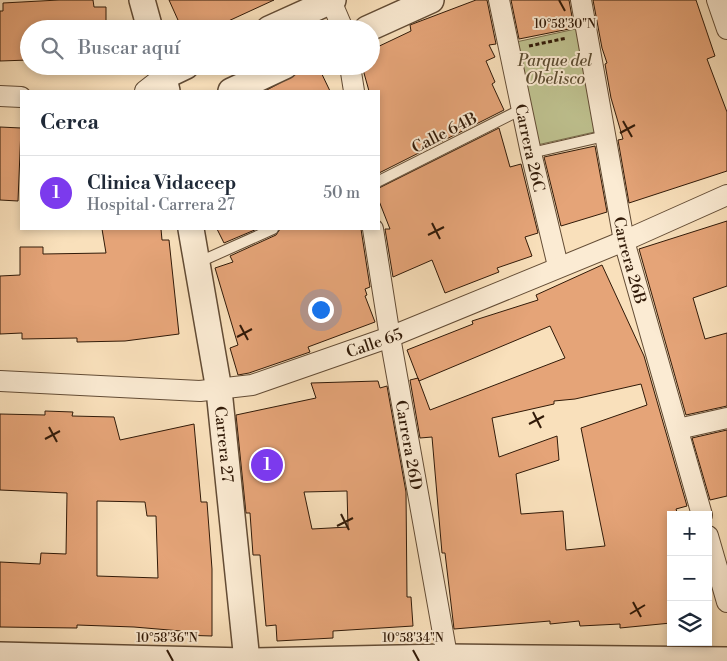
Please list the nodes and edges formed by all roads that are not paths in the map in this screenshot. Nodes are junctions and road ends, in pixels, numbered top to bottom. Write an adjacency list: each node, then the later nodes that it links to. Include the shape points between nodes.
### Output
1 (142, 0): 7 (street)
2 (332, 0): 8 (street); 9 (street)
3 (431, 0): 10 (street)
4 (499, 0): 18 (street, Carrera 26C)
5 (581, 0): 19 (street, Carrera 26B)
6 (717, 0): 11 (street)
7 (148, 20)
8 (289, 20)
9 (340, 20)
10 (380, 23)
11 (727, 29)
12 (266, 75): 14 (street)
13 (351, 75): 15 (street)
14 (233, 90)
15 (354, 90)
16 (0, 96): 17 (street)
17 (20, 97)
18 (522, 109): 20 (street, Carrera 26C); 21 (lane, Calle 64B)
19 (605, 136): 20 (lane); 26 (street, Carrera 26B)
20 (531, 153): 28 (street, Carrera 26C)
21 (380, 181)
22 (727, 195): 26 (street, Calle 65)
23 (191, 230): 27 (street, Carrera 27)
24 (272, 230): 27 (lane)
25 (373, 230): 29 (street, Carrera 26D)
26 (624, 241): 28 (street, Calle 65); 33 (street, Carrera 26B)
27 (196, 263): 31 (street, Carrera 27)
28 (558, 266): 29 (street, Calle 65)
29 (390, 337): 31 (street, Calle 65, via 252,385); 38 (street, Carrera 26D)
30 (0, 381): 31 (street, Calle 65)
31 (220, 390): 40 (street, Carrera 27)
32 (727, 418): 33 (street)
33 (678, 430): 34 (street, Carrera 26B)
34 (701, 511)
35 (712, 550): 36 (street)
36 (727, 602)
37 (0, 655): 40 (street)
38 (448, 659): 39 (street); 40 (street)
39 (727, 660)
40 (247, 661)

